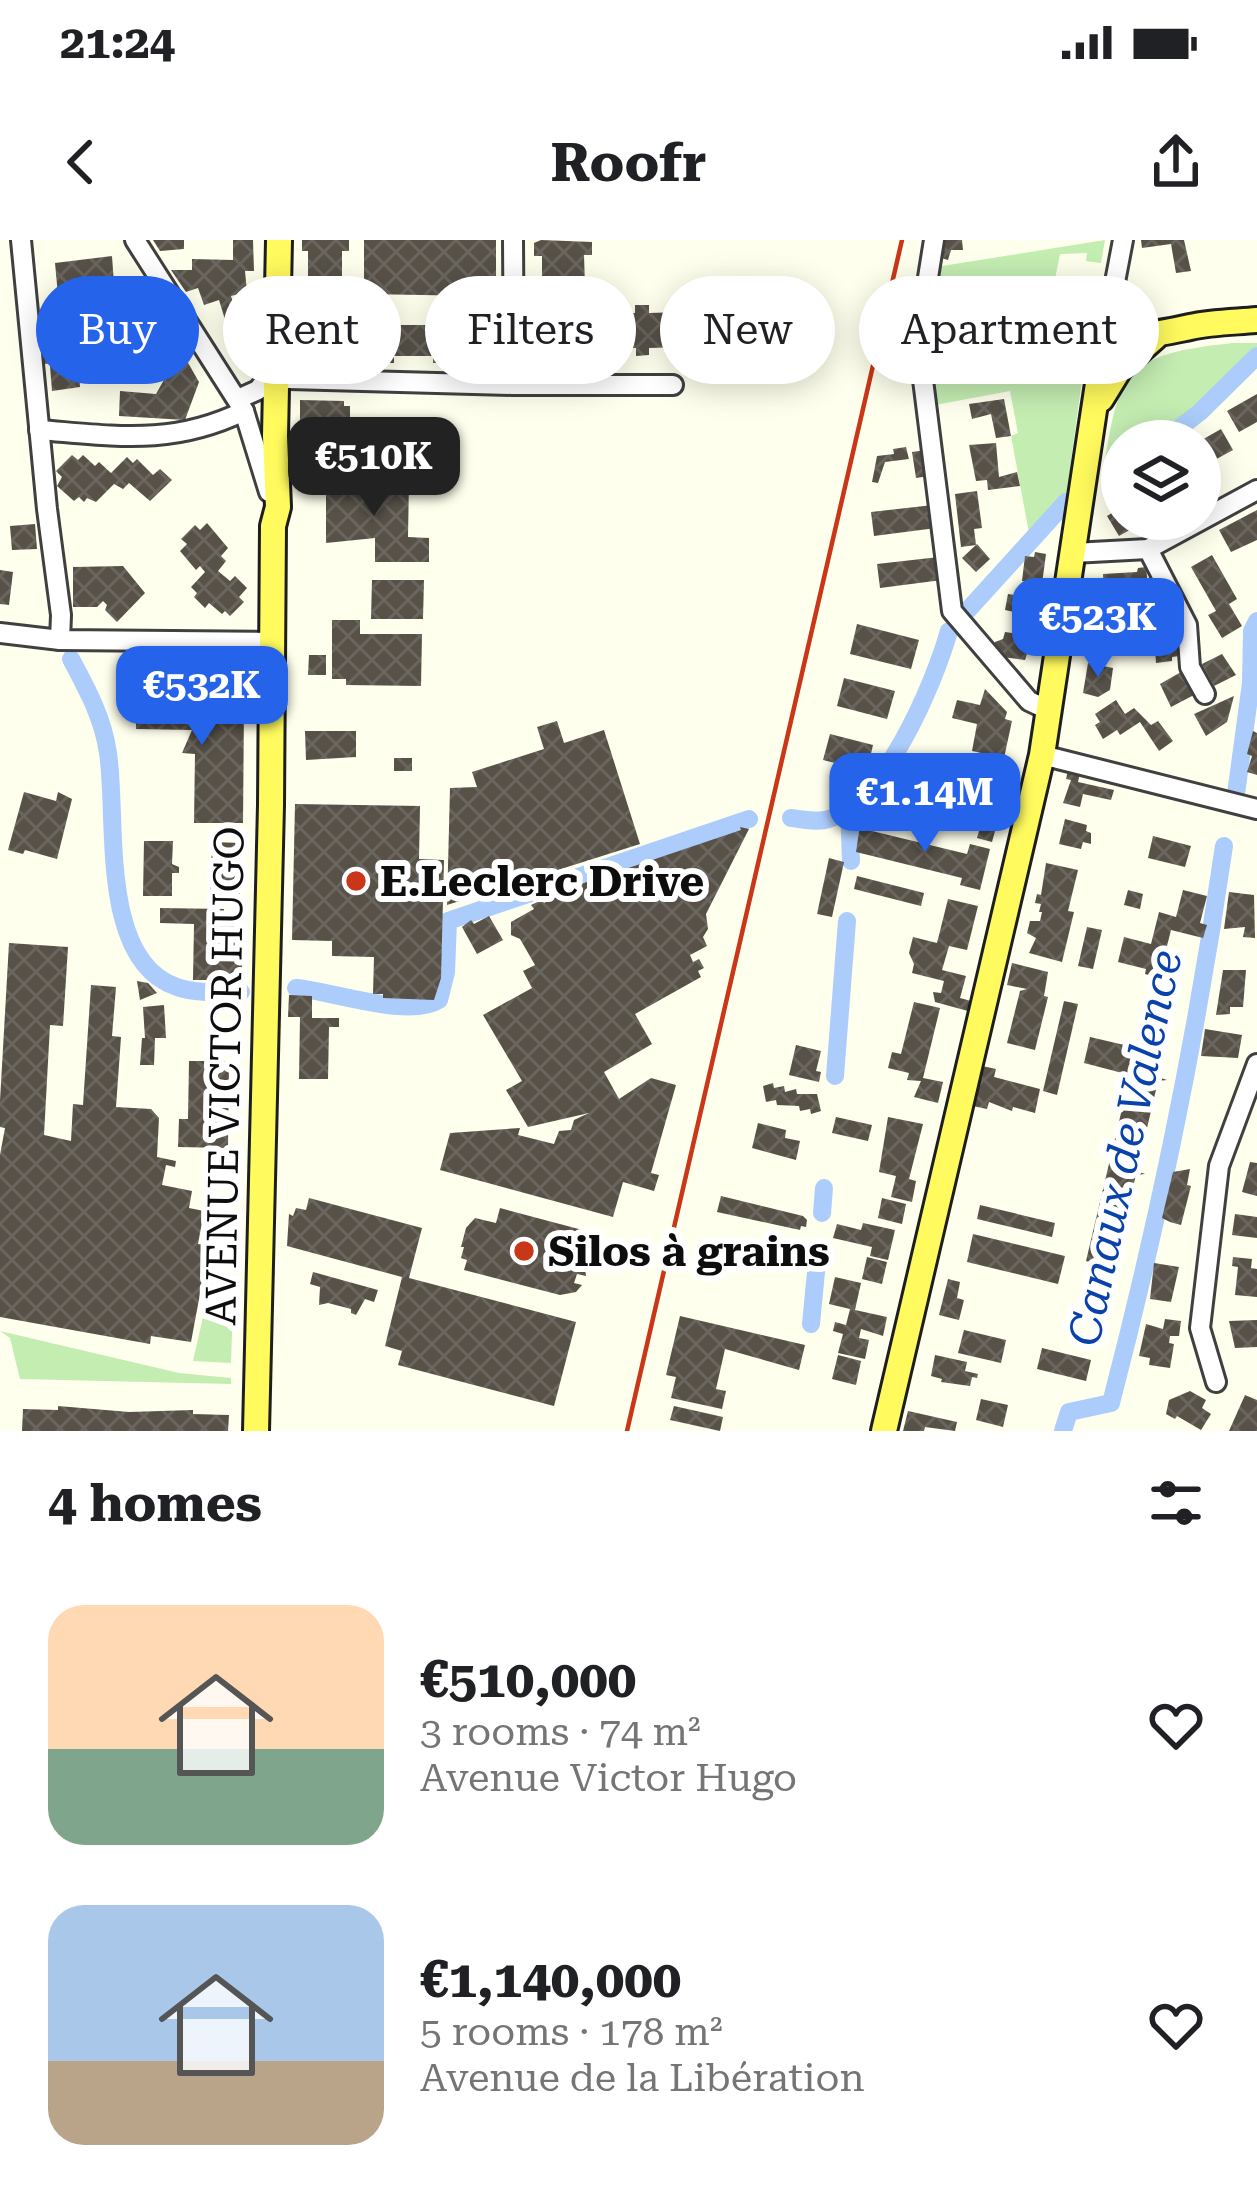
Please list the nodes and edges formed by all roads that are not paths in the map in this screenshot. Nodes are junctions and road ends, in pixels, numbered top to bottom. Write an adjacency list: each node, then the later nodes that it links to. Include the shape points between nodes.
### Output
1 (21, 240): 22 (street)
2 (135, 240): 20 (street)
3 (279, 240): 7 (main road, AVENUE VICTOR HUGO)
4 (513, 240): 18 (street)
5 (934, 240): 31 (street, via 918,340 952,610 1028,700)
6 (1124, 240): 8 (street)
7 (280, 276)
8 (1117, 276)
9 (1257, 320): 11 (main road)
10 (1159, 322): 11 (main road)
11 (1192, 326): 12 (main road)
12 (1159, 336)
13 (401, 378): 18 (street)
14 (265, 384): 20 (street)
15 (281, 384): 24 (main road, AVENUE VICTOR HUGO)
16 (1097, 384): 21 (main road)
17 (1111, 384): 21 (main road)
18 (514, 385): 19 (street)
19 (674, 385)
20 (241, 405): 22 (street, via 208,428 151,438); 24 (street)
21 (1091, 417): 26 (main road)
22 (39, 430): 28 (street)
23 (1257, 490): 25 (street)
24 (273, 526): 29 (main road, AVENUE VICTOR HUGO)
25 (1148, 549): 26 (street); 30 (street, via 1187,625 1190,667)
26 (1073, 554): 31 (main road)
27 (0, 633): 28 (street)
28 (60, 640): 29 (street)
29 (272, 642): 37 (main road, AVENUE VICTOR HUGO)
30 (1205, 694)
31 (1050, 711): 32 (main road)
32 (1042, 755): 33 (street); 38 (main road)
33 (1248, 807): 34 (street)
34 (1257, 826)
35 (1257, 1064): 36 (street, via 1219,1166 1200,1328)
36 (1216, 1382)
37 (256, 1431)
38 (884, 1431)

